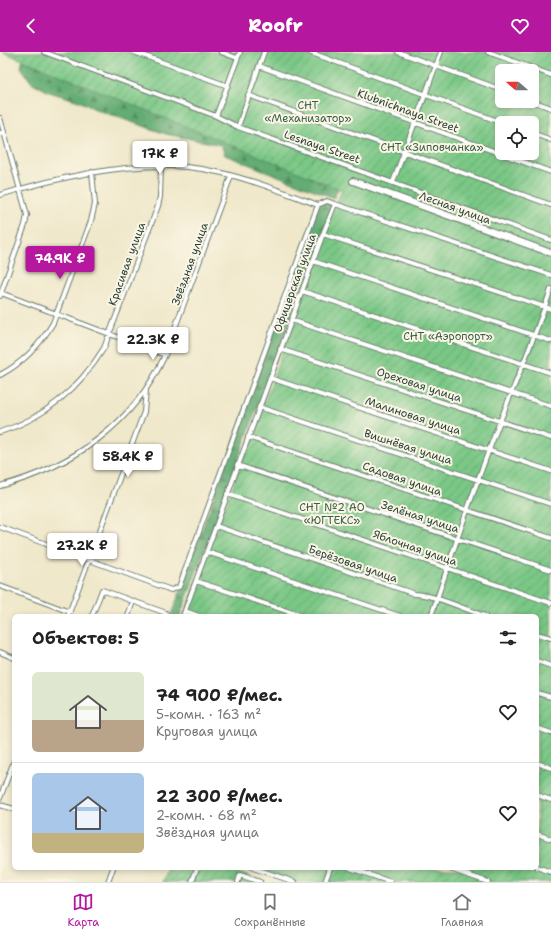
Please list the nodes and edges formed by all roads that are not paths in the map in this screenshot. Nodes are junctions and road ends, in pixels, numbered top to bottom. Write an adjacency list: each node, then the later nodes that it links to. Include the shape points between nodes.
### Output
1 (44, 52): 20 (street, Lesnaya Street)
2 (134, 52): 14 (street)
3 (221, 52): 10 (street)
4 (240, 52): 10 (street)
5 (264, 52): 12 (street)
6 (309, 52): 17 (street)
7 (398, 52): 11 (street)
8 (441, 52): 11 (street)
9 (488, 52): 13 (street)
10 (237, 58): 14 (street)
11 (436, 65): 15 (street); 17 (street)
12 (259, 66): 16 (street); 23 (street, Klubnichnaya Street)
13 (551, 75)
14 (228, 86): 20 (street)
15 (495, 87)
16 (248, 95): 24 (street); 28 (street)
17 (426, 95): 22 (street); 23 (street)
18 (539, 104): 19 (street)
19 (551, 108)
20 (216, 116): 24 (street, Lesnaya Street)
21 (0, 118): 25 (street)
22 (495, 120)
23 (416, 123): 28 (street); 31 (street, Klubnichnaya Street)
24 (238, 127): 34 (street, Lesnaya Street)
25 (2, 133): 35 (street)
26 (539, 136): 27 (street)
27 (551, 140)
28 (404, 151): 34 (street); 39 (street)
29 (161, 167): 30 (street); 32 (street, via 172,166); 52 (street, Красивая улица, via 158,206)
30 (92, 172): 35 (street); 50 (street, via 95,204 91,221)
31 (551, 172)
32 (231, 176): 38 (street); 56 (street, Звёздная улица)
33 (353, 181): 42 (street, Лесная улица)
34 (393, 182): 41 (street, Lesnaya Street)
35 (21, 188): 36 (street); 47 (street, via 27,220)
36 (0, 195)
37 (335, 204): 38 (street, via 327,201); 40 (street, Офицерская улица); 44 (street)
38 (318, 205): 82 (street, via 181,582 176,589 171,590)
39 (551, 206)
40 (323, 234): 43 (street, Офицерская улица); 48 (street)
41 (551, 240)
42 (551, 253)
43 (313, 261): 46 (street, Офицерская улица); 53 (street)
44 (551, 275)
45 (551, 289): 48 (street)
46 (302, 292): 51 (street, Офицерская улица); 57 (street)
47 (1, 295): 50 (street)
48 (545, 307): 49 (street); 53 (street)
49 (551, 309)
50 (56, 314): 52 (street); 59 (street, via 37,346 21,362)
51 (291, 320): 55 (street, Офицерская улица); 62 (street)
52 (111, 334): 56 (street); 66 (street, Красивая улица, via 92,368 65,396 41,414)
53 (534, 336): 54 (street); 57 (street)
54 (551, 341)
55 (280, 349): 60 (street, Офицерская улица); 65 (street, Ореховая улица)
56 (165, 355): 61 (street, Звёздная улица)
57 (524, 364): 58 (street); 62 (street)
58 (551, 373)
59 (0, 375)
60 (270, 378): 64 (street, Офицерская улица); 69 (street, Малиновая улица)
61 (146, 390): 73 (street, Звёздная улица, via 120,421 86,449 36,476); 82 (street, via 144,412)
62 (511, 393): 63 (street); 65 (street)
63 (551, 406)
64 (259, 407): 67 (street, Офицерская улица); 72 (street, Вишнёвая улица)
65 (500, 421): 68 (street, Ореховая улица); 69 (street)
66 (0, 432)
67 (248, 437): 70 (street, Офицерская улица); 76 (street, Садовая улица)
68 (551, 438)
69 (489, 450): 71 (street, Малиновая улица); 72 (street)
70 (237, 466): 74 (street, Офицерская улица); 80 (street, Зелёная улица)
71 (551, 471)
72 (478, 480): 75 (street, Вишнёвая улица); 76 (street)
73 (0, 486)
74 (227, 494): 77 (street, Офицерская улица); 83 (street, Яблочная улица)
75 (551, 504)
76 (467, 510): 79 (street, Садовая улица); 80 (street)
77 (216, 526): 81 (street, Офицерская улица); 87 (street, Берёзовая улица, via 415,594 428,595)
78 (0, 528): 82 (street)
79 (551, 538)
80 (457, 539): 83 (street); 84 (street, Зелёная улица)
81 (207, 552): 85 (street, Офицерская улица); 96 (street)
82 (89, 561): 90 (street)
83 (446, 568): 87 (street); 89 (street, Яблочная улица)
84 (551, 570)
85 (196, 581): 94 (street, Офицерская улица); 95 (street)
86 (0, 586): 90 (street)
87 (436, 600): 97 (street); 98 (street, Берёзовая улица)
88 (133, 601): 91 (street, via 102,590); 92 (street); 93 (street)
89 (551, 603)
90 (69, 614)
91 (93, 614)
92 (129, 614)
93 (166, 614)
94 (184, 614)
95 (296, 614)
96 (394, 614)
97 (432, 614)
98 (479, 614)
99 (539, 635): 100 (street)
100 (551, 638)
101 (0, 652): 102 (street)
102 (12, 657)
103 (539, 663): 104 (street)
104 (551, 666)
105 (539, 694): 106 (street)
106 (551, 697)
107 (539, 729): 108 (street)
108 (551, 733)
109 (539, 764): 111 (street)
110 (12, 766): 113 (street)
111 (551, 768)
112 (539, 796): 114 (street)
113 (0, 798)
114 (551, 800)
115 (0, 805): 116 (street)
116 (12, 808)
117 (539, 835): 118 (street)
118 (551, 839)
119 (539, 868): 126 (street)
120 (112, 870): 127 (street)
121 (196, 870): 128 (street)
122 (259, 870): 131 (street)
123 (329, 870): 132 (street)
124 (356, 870): 133 (street)
125 (453, 870): 134 (street)
126 (551, 872)
127 (108, 882)
128 (192, 882)
129 (238, 882): 130 (street, via 240,875)
130 (260, 882)
131 (295, 882)
132 (325, 882)
133 (391, 882)
134 (488, 882)

